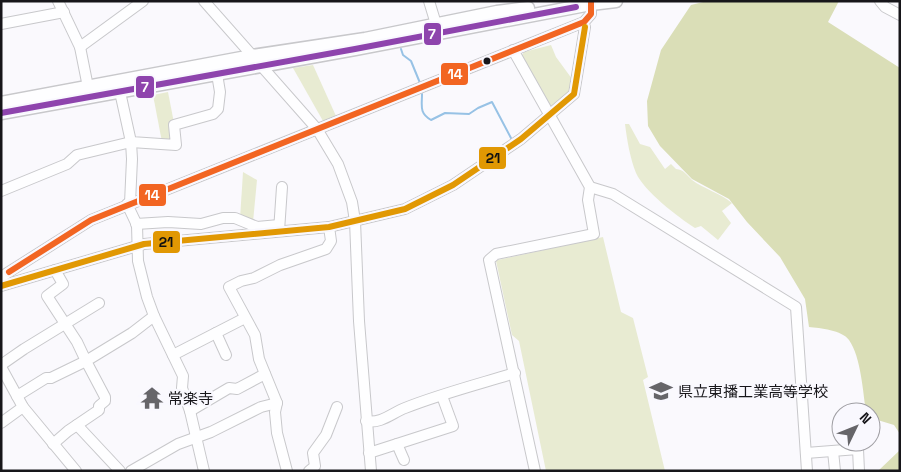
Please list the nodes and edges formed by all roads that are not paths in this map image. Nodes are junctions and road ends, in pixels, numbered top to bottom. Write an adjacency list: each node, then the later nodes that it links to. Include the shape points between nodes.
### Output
1 (58, 1): 10 (street)
2 (143, 1): 15 (street)
3 (204, 1): 17 (street)
4 (429, 1): 13 (street)
5 (559, 1): 9 (main road)
6 (616, 1): 8 (main road)
7 (880, 1): 11 (street)
8 (591, 3): 16 (street, via 591,14 587,20); 18 (main road)
9 (529, 4): 13 (main road)
10 (64, 12): 12 (street); 15 (street)
11 (900, 15)
12 (1, 24)
13 (436, 24): 17 (main road, via 365,39)
14 (585, 27): 24 (street, via 576,90)
15 (80, 47): 20 (street)
16 (513, 50): 24 (street); 25 (street)
17 (252, 56): 18 (street); 20 (main road)
18 (261, 66): 19 (main road); 25 (street)
19 (217, 74): 21 (main road); 26 (street, via 218,109 212,114 174,125 176,144)
20 (88, 87): 22 (main road)
21 (120, 92): 23 (main road); 26 (street)
22 (1, 103)
23 (1, 113)
24 (549, 115): 28 (street); 31 (street, via 521,139 453,185 405,209)
25 (317, 129): 30 (street); 31 (street, via 338,164)
26 (131, 142): 29 (street, via 77,155 67,164); 30 (street)
27 (282, 187): 34 (street)
28 (590, 187): 48 (street, via 588,200 594,234 496,254 489,260); 66 (street, via 613,194 796,307)
29 (1, 191)
30 (128, 204): 32 (street); 37 (street, via 91,220)
31 (356, 221): 33 (street); 56 (street)
32 (136, 224): 34 (street, via 198,224 235,218 257,227); 35 (street)
33 (329, 227): 34 (street); 41 (street, via 331,240 326,249 229,287)
34 (279, 229): 35 (street)
35 (139, 246): 36 (street); 40 (street, via 138,261)
36 (55, 270): 38 (street); 42 (street, via 62,284 47,296)
37 (1, 277)
38 (1, 286)
39 (99, 304): 42 (street)
40 (154, 316): 44 (street); 46 (street)
41 (245, 318): 43 (street); 49 (street, via 255,336)
42 (65, 324): 46 (street); 47 (street)
43 (216, 333): 44 (street); 45 (street)
44 (173, 355): 55 (street, via 183,376 182,388)
45 (226, 355)
46 (86, 361): 50 (street, via 46,378); 58 (street, via 105,401 99,410)
47 (1, 366): 50 (street)
48 (515, 373): 51 (street); 75 (street)
49 (265, 374): 52 (street); 55 (street, via 237,389 229,388)
50 (17, 396): 53 (street)
51 (442, 396): 56 (street, via 404,408 386,418); 61 (street, via 454,426)
52 (277, 403): 59 (street, via 261,407); 72 (street, via 277,433)
53 (23, 407): 57 (street); 60 (street)
54 (337, 407): 73 (street, via 326,435 313,453 316,462)
55 (190, 411): 59 (street)
56 (366, 421): 65 (street)
57 (1, 423)
58 (76, 425): 60 (street); 69 (street)
59 (195, 438): 70 (street, via 146,460); 71 (street)
60 (52, 444): 68 (street)
61 (398, 444): 65 (street); 67 (street)
62 (831, 451): 66 (street)
63 (833, 452): 77 (street)
64 (858, 452): 78 (street)
65 (369, 453): 74 (street)
66 (806, 453): 76 (street)
67 (404, 460)
68 (76, 471)
69 (120, 471)
70 (131, 471)
71 (204, 471)
72 (287, 471)
73 (309, 471)
74 (371, 471)
75 (536, 471)
76 (807, 471)
77 (835, 471)
78 (859, 471)

